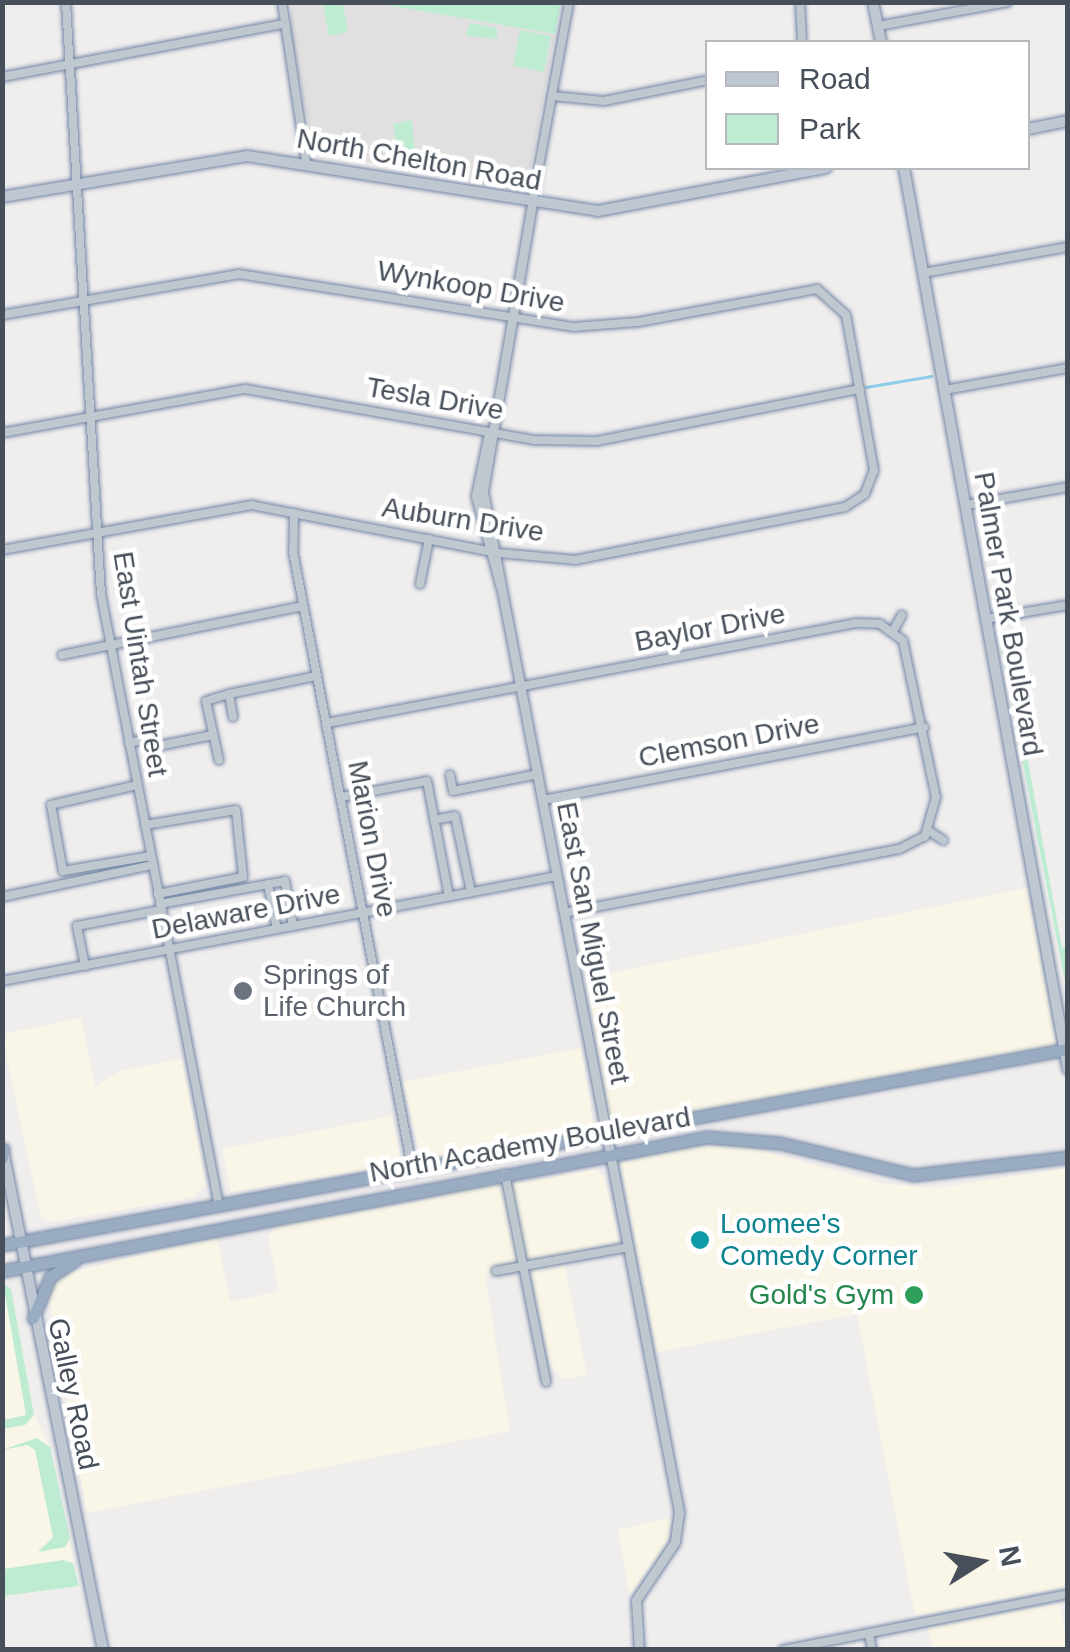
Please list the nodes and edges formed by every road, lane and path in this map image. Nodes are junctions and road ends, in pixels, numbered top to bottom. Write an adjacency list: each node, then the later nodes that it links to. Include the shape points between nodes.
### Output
1 (66, 2): 11 (street, East Uintah Street)
2 (282, 2): 7 (street)
3 (570, 2): 14 (street)
4 (800, 2): 9 (street)
5 (874, 2): 8 (main road)
6 (1008, 2): 8 (street)
7 (282, 24): 11 (street); 17 (street)
8 (878, 26): 10 (main road)
9 (802, 40)
10 (882, 40)
11 (70, 64): 12 (street); 20 (street, East Uintah Street)
12 (2, 77)
13 (705, 81): 14 (street, via 604,101)
14 (552, 96): 22 (street)
15 (1068, 121): 16 (main road)
16 (1030, 129)
17 (306, 162): 20 (main road, North Chelton Road, via 222,157); 22 (main road, North Chelton Road)
18 (816, 170): 22 (main road, North Chelton Road, via 628,208)
19 (904, 170): 24 (main road, Palmer Park Boulevard)
20 (76, 182): 21 (main road, North Chelton Road); 25 (street, East Uintah Street)
21 (2, 196)
22 (532, 204): 27 (street)
23 (1068, 247): 24 (street)
24 (922, 273): 30 (main road, Palmer Park Boulevard)
25 (83, 300): 26 (street, Wynkoop Drive); 27 (street, Wynkoop Drive, via 256,274); 31 (street, East Uintah Street)
26 (2, 315)
27 (509, 319): 29 (street, Wynkoop Drive, via 613,326 817,289 846,315); 32 (street)
28 (1068, 368): 30 (street)
29 (860, 389): 32 (street, Tesla Drive, via 615,440 562,442); 41 (street, Auburn Drive, via 874,470 870,487 854,503 576,560)
30 (944, 390): 35 (main road, Palmer Park Boulevard)
31 (89, 416): 32 (street, Tesla Drive, via 246,390); 33 (street, Tesla Drive); 37 (street, East Uintah Street)
32 (489, 432): 40 (street, via 476,482); 41 (street, via 483,492)
33 (2, 433)
34 (1068, 486): 35 (street)
35 (966, 505): 47 (main road, Palmer Park Boulevard)
36 (294, 513): 37 (street, Auburn Drive, via 242,504); 38 (street, Auburn Drive); 44 (street, Marion Drive, via 293,552)
37 (96, 532): 39 (street, Auburn Drive); 49 (street, East Uintah Street)
38 (429, 538): 40 (street, Auburn Drive); 42 (street)
39 (2, 550)
40 (486, 550): 41 (street, Auburn Drive); 43 (street, East San Miguel Street)
41 (498, 553): 43 (street, East San Miguel Street)
42 (420, 584)
43 (500, 588): 52 (street, East San Miguel Street)
44 (304, 606): 49 (street); 51 (street, Marion Drive)
45 (1067, 607): 47 (street)
46 (902, 615): 48 (street)
47 (986, 619): 83 (main road, Palmer Park Boulevard)
48 (892, 630): 52 (street, Baylor Drive, via 856,623); 56 (street, via 912,657)
49 (110, 644): 50 (street); 58 (street, East Uintah Street)
50 (62, 655)
51 (317, 676): 53 (street); 55 (street, Marion Drive)
52 (520, 686): 55 (street, Baylor Drive); 61 (street, East San Miguel Street)
53 (229, 694): 54 (street); 57 (street, via 206,701)
54 (234, 717)
55 (327, 723): 63 (street, Marion Drive)
56 (924, 727): 64 (street, Clemson Drive); 67 (street, via 936,797)
57 (214, 735): 58 (street, via 158,746 154,737); 59 (street)
58 (129, 742): 62 (street, East Uintah Street)
59 (219, 760)
60 (450, 774): 61 (street, via 453,791)
61 (538, 774): 64 (street, East San Miguel Street)
62 (137, 785): 66 (street, East Uintah Street); 69 (street, via 50,806 63,871)
63 (341, 797): 65 (street, via 426,781); 76 (street, Marion Drive)
64 (542, 800): 70 (street, East San Miguel Street)
65 (434, 820): 72 (street, via 455,816); 73 (street)
66 (144, 825): 69 (street, East Uintah Street); 75 (street, via 236,810 243,877)
67 (929, 831): 68 (street); 77 (street, via 900,849)
68 (943, 840)
69 (152, 860): 74 (street); 75 (street, East Uintah Street)
70 (557, 876): 72 (street, Delaware Drive); 77 (street, East San Miguel Street)
71 (268, 884): 75 (street); 78 (street, via 284,881); 79 (street)
72 (471, 892): 73 (street, Delaware Drive)
73 (449, 896): 76 (street, Delaware Drive)
74 (2, 897)
75 (160, 902): 80 (street, East Uintah Street); 81 (street, via 77,926)
76 (363, 912): 78 (street, Delaware Drive); 90 (street, Marion Drive)
77 (565, 914): 85 (street, East San Miguel Street)
78 (293, 926): 79 (street, Delaware Drive)
79 (277, 929): 80 (street, Delaware Drive)
80 (169, 950): 81 (street, Delaware Drive); 92 (street, East Uintah Street)
81 (84, 966): 82 (street, Delaware Drive)
82 (2, 981)
83 (1066, 1049): 84 (main road, Palmer Park Boulevard); 85 (highway, North Academy Boulevard)
84 (1068, 1069)
85 (607, 1136): 87 (street, East San Miguel Street); 90 (highway, North Academy Boulevard)
86 (3, 1148): 89 (highway); 93 (main road, Galley Road)
87 (609, 1154): 88 (highway, North Academy Boulevard, via 737,1137 877,1171 945,1176); 91 (highway, North Academy Boulevard); 95 (street, East San Miguel Street)
88 (1068, 1157)
89 (2, 1158)
90 (413, 1173): 92 (highway, North Academy Boulevard)
91 (506, 1174): 96 (highway, North Academy Boulevard); 97 (street)
92 (219, 1206): 93 (highway, North Academy Boulevard)
93 (19, 1242): 94 (highway, North Academy Boulevard); 98 (main road, Galley Road)
94 (2, 1245)
95 (629, 1247): 97 (street); 106 (street, East San Miguel Street, via 679,1512 674,1542 636,1600)
96 (85, 1254): 98 (highway, North Academy Boulevard); 101 (highway, via 50,1277)
97 (523, 1266): 100 (street); 102 (street)
98 (22, 1267): 99 (highway, North Academy Boulevard); 101 (main road, Galley Road)
99 (2, 1270)
100 (496, 1271)
101 (33, 1318): 105 (main road, Galley Road)
102 (546, 1382)
103 (1068, 1594): 104 (street)
104 (869, 1633): 107 (street); 108 (street)
105 (104, 1650)
106 (640, 1650)
107 (783, 1650)
108 (872, 1650)

